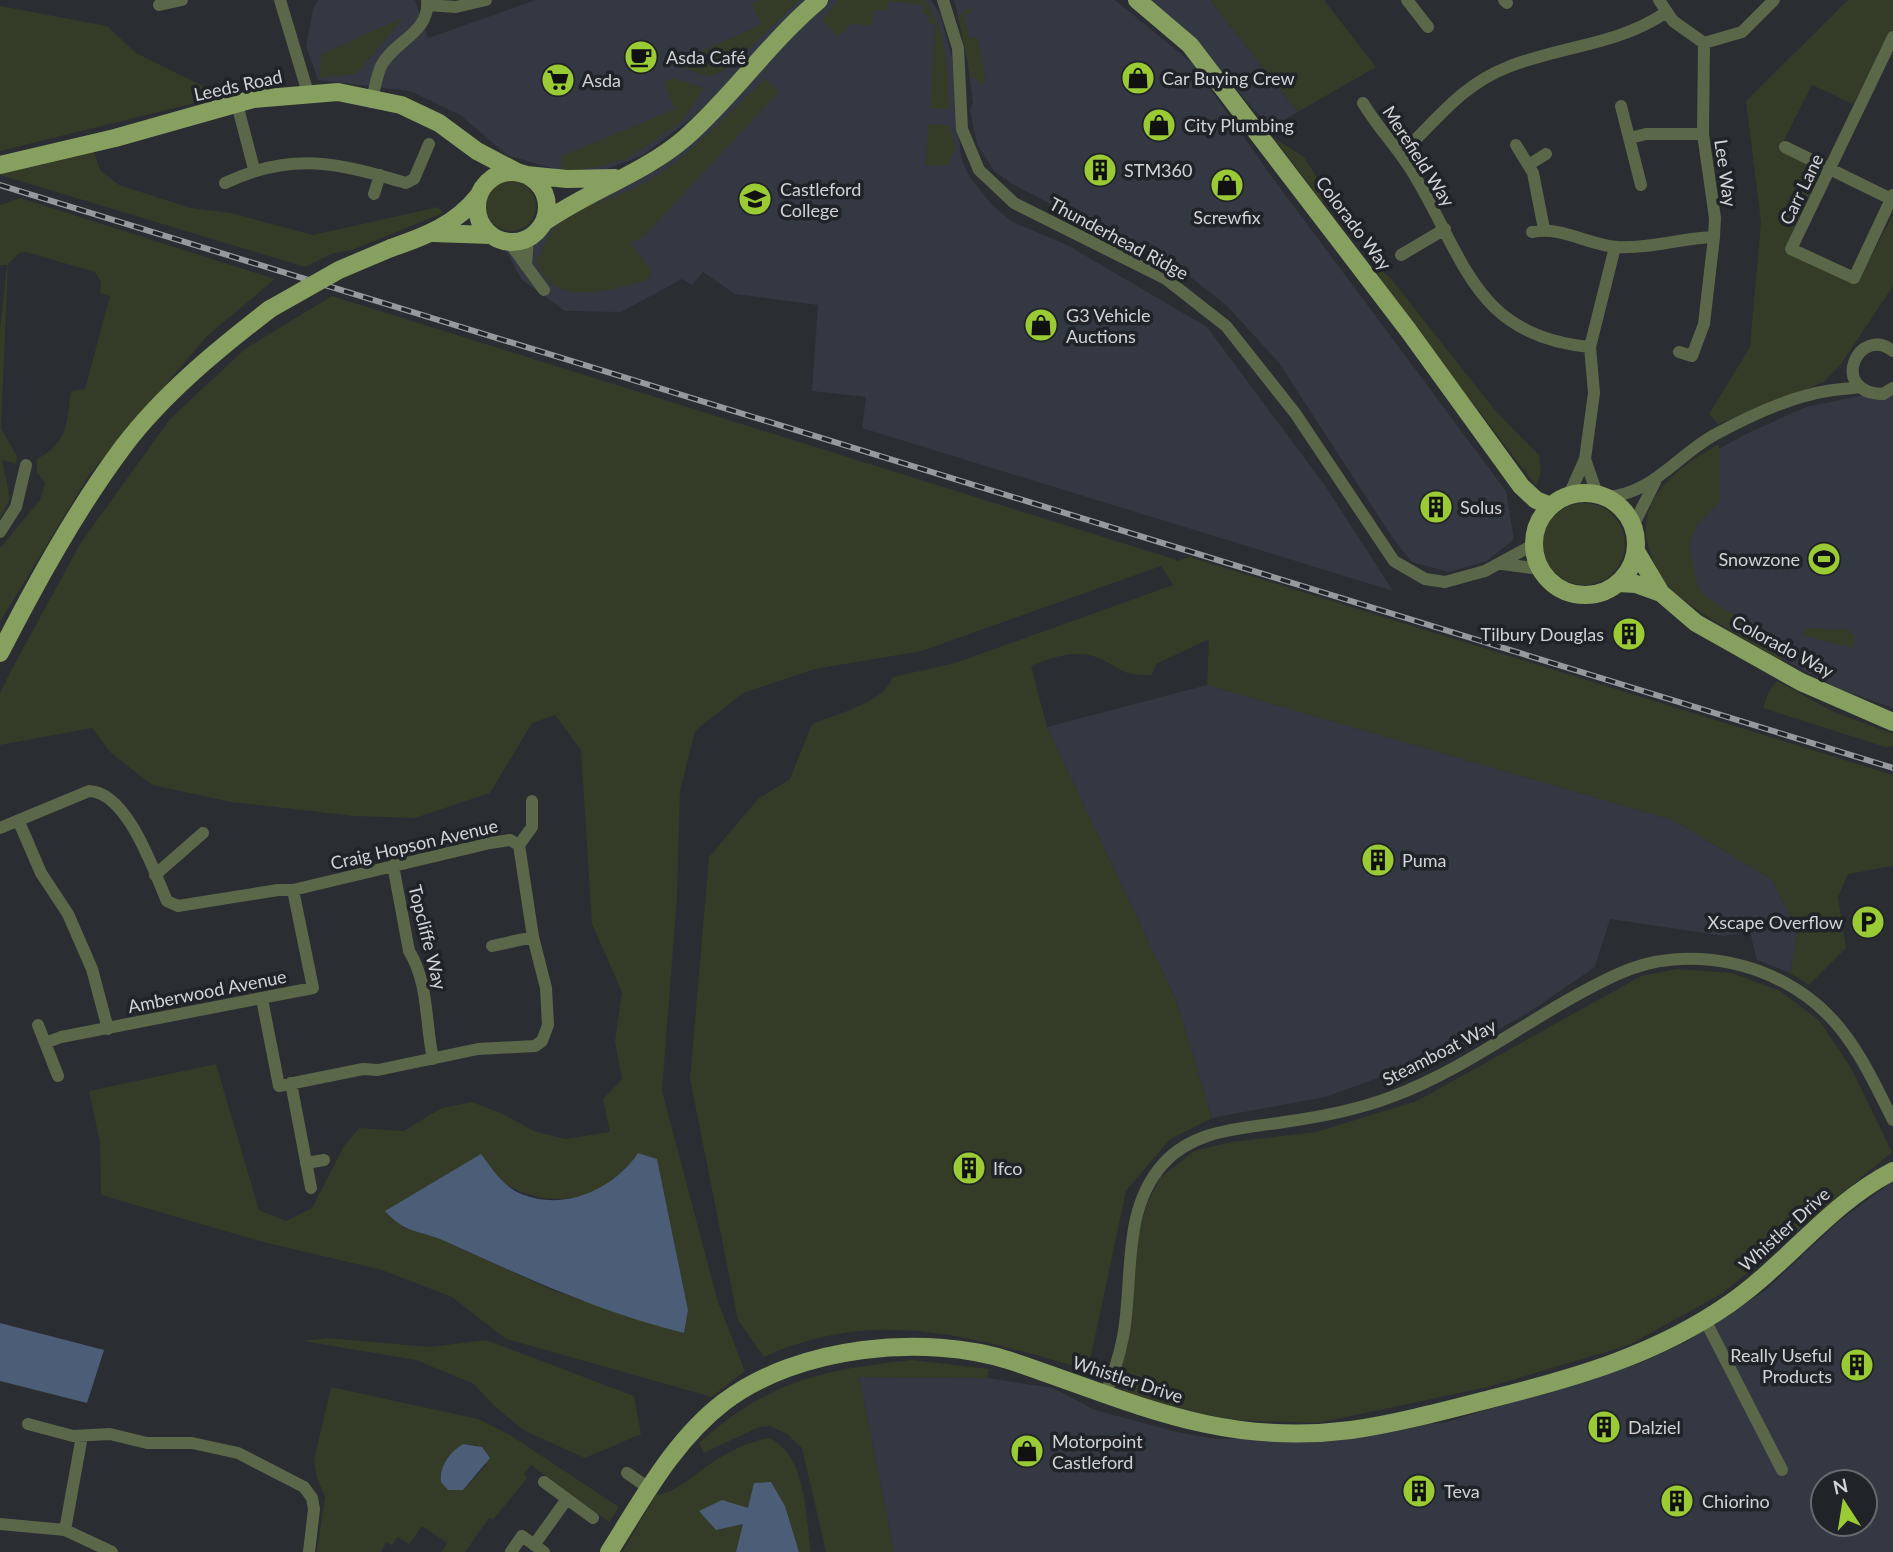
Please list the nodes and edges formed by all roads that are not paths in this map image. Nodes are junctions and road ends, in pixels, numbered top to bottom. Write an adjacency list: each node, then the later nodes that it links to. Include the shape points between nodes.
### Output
1 (280, 0): 14 (street)
2 (486, 0): 9 (street, via 456,7)
3 (819, 0): 33 (main road, via 685,138 648,165)
4 (943, 0): 68 (street, Thunderhead Ridge, via 958,48 962,129 979,170 993,187 1014,203 1166,279 1226,326 1295,413 1381,546 1409,573 1446,582)
5 (1137, 0): 60 (main road, Colorado Way, via 1199,56)
6 (1407, 0): 11 (street)
7 (1659, 0): 10 (street)
8 (1774, 0): 13 (street, via 1741,32)
9 (427, 3): 15 (street, via 423,24 381,66)
10 (1665, 13): 13 (street); 26 (street, via 1623,36 1546,54 1483,79 1441,111)
11 (1428, 27)
12 (1893, 37): 30 (street, Carr Lane)
13 (1704, 43): 19 (street, Lee Way)
14 (309, 93): 15 (main road, Leeds Road); 17 (main road, Leeds Road)
15 (372, 98): 24 (main road, Leeds Road, via 401,105 439,123)
16 (1363, 103): 26 (street, Merefield Way)
17 (237, 104): 28 (main road, Leeds Road); 29 (street)
18 (1621, 106): 20 (street)
19 (1703, 134): 20 (street); 43 (street, Lee Way)
20 (1630, 138): 35 (street)
21 (429, 144): 32 (street, via 414,179 407,183)
22 (1516, 145): 27 (street)
23 (1785, 147): 30 (street)
24 (477, 151): 31 (main road, Leeds Road); 36 (main road, via 483,174)
25 (1546, 154): 27 (street)
26 (1401, 155): 40 (street, Merefield Way)
27 (1530, 164): 46 (street, via 1538,230)
28 (0, 165)
29 (254, 169): 32 (street, via 296,163 347,165); 34 (street)
30 (1829, 169): 38 (street); 38 (street, Carr Lane, via 1791,249 1844,275 1854,278)
31 (523, 174): 33 (main road); 36 (main road, via 497,175); 39 (main road, Leeds Road, via 542,189 547,204)
32 (380, 175): 37 (street)
33 (619, 178): 39 (main road)
34 (225, 183)
35 (1641, 186)
36 (480, 192): 41 (main road, via 466,211); 42 (main road, via 478,216)
37 (374, 194)
38 (1892, 197)
39 (543, 223): 44 (main road)
40 (1445, 229): 47 (street, Merefield Way); 50 (street, Merefield Way, via 1475,289 1501,315 1533,334)
41 (433, 233): 42 (main road); 72 (main road, bridge, via 327,276 270,309 213,353 124,445)
42 (491, 235): 45 (main road)
43 (1714, 237): 46 (street); 52 (street, Lee Way, via 1704,324 1692,356)
44 (528, 238): 45 (main road); 48 (street)
45 (509, 242): 48 (street)
46 (1615, 247): 50 (street)
47 (1401, 255)
48 (526, 267): 49 (street)
49 (544, 290)
50 (1590, 347): 57 (street, via 1594,393)
51 (1893, 351): 53 (street, via 1882,345 1865,348)
52 (1679, 352)
53 (1852, 368): 54 (street); 56 (street)
54 (1859, 387): 55 (street, via 1871,394); 56 (street)
55 (1893, 388)
56 (1826, 391): 59 (street, via 1753,415 1713,436)
57 (1585, 459): 61 (street); 62 (street)
58 (26, 465): 65 (street, via 16,507)
59 (1655, 481): 62 (street, via 1634,492); 64 (street)
60 (1521, 486): 63 (main road, Colorado Way); 66 (main road, Colorado Way, via 1532,515)
61 (1569, 495): 62 (main road); 63 (main road)
62 (1602, 496): 64 (main road, via 1620,506)
63 (1551, 506): 66 (main road)
64 (1633, 526): 67 (main road)
65 (0, 532)
66 (1533, 541): 68 (street, Thunderhead Ridge); 69 (main road)
67 (1636, 551): 70 (main road); 71 (main road, Colorado Way)
68 (1502, 564): 69 (street, Thunderhead Ridge)
69 (1540, 569): 70 (main road, via 1549,581 1576,594 1591,595)
70 (1618, 583): 71 (main road, Colorado Way)
71 (1661, 593): 73 (main road, Colorado Way, via 1696,622 1759,661)
72 (0, 653)
73 (1893, 722)
74 (532, 801): 78 (street, via 532,827)
75 (19, 821): 76 (street, Craig Hopson Avenue); 80 (street, Craig Hopson Avenue, via 89,791 102,791 124,811); 86 (street, Amberwood Avenue, via 92,969)
76 (0, 828)
77 (203, 833): 80 (street)
78 (519, 845): 79 (street, Craig Hopson Avenue, via 510,840 490,843); 82 (street, Craig Hopson Avenue)
79 (393, 865): 81 (street, Craig Hopson Avenue); 88 (street, Topcliffe Way, via 409,951 416,961 428,1011 425,1023)
80 (155, 875): 81 (street, Craig Hopson Avenue, via 167,901 178,906)
81 (293, 890): 84 (street, Amberwood Avenue, via 313,988)
82 (533, 937): 83 (street); 88 (street, Craig Hopson Avenue, via 546,988 548,1025 542,1041 529,1048 492,1047)
83 (492, 946)
84 (261, 999): 86 (street, Amberwood Avenue); 90 (street, via 279,1086)
85 (38, 1025): 87 (street)
86 (103, 1030): 87 (street)
87 (45, 1043): 89 (street)
88 (433, 1059): 90 (street, Craig Hopson Avenue)
89 (58, 1076)
90 (291, 1083): 93 (street)
91 (1893, 1120): 97 (street, Steamboat Way, via 1831,1017 1781,981 1718,961 1664,961 1630,970 1594,986 1475,1057 1390,1098 1336,1114 1228,1130 1180,1149 1143,1193 1123,1337)
92 (324, 1160): 93 (street)
93 (306, 1163): 95 (street)
94 (1893, 1171): 96 (main road, Whistler Drive, via 1849,1199 1759,1282)
95 (311, 1188)
96 (1705, 1320): 97 (main road, Whistler Drive, via 1639,1355 1552,1385 1352,1429 1305,1434 1239,1431 1157,1414); 100 (street)
97 (1105, 1395): 103 (main road, Whistler Drive, via 970,1350 924,1346 843,1355 776,1375 723,1403 677,1450)
98 (28, 1424): 99 (street)
99 (82, 1436): 107 (street); 110 (street, via 110,1434 238,1453 303,1487 312,1498)
100 (1782, 1470)
101 (627, 1473): 103 (street)
102 (544, 1482): 104 (street)
103 (650, 1489): 112 (main road, Whistler Drive)
104 (567, 1499): 105 (street); 108 (street)
105 (593, 1518)
106 (0, 1524): 107 (street)
107 (65, 1530): 109 (street)
108 (539, 1548): 111 (street, via 522,1536)
109 (112, 1552)
110 (309, 1552)
111 (511, 1552)
112 (609, 1552)

